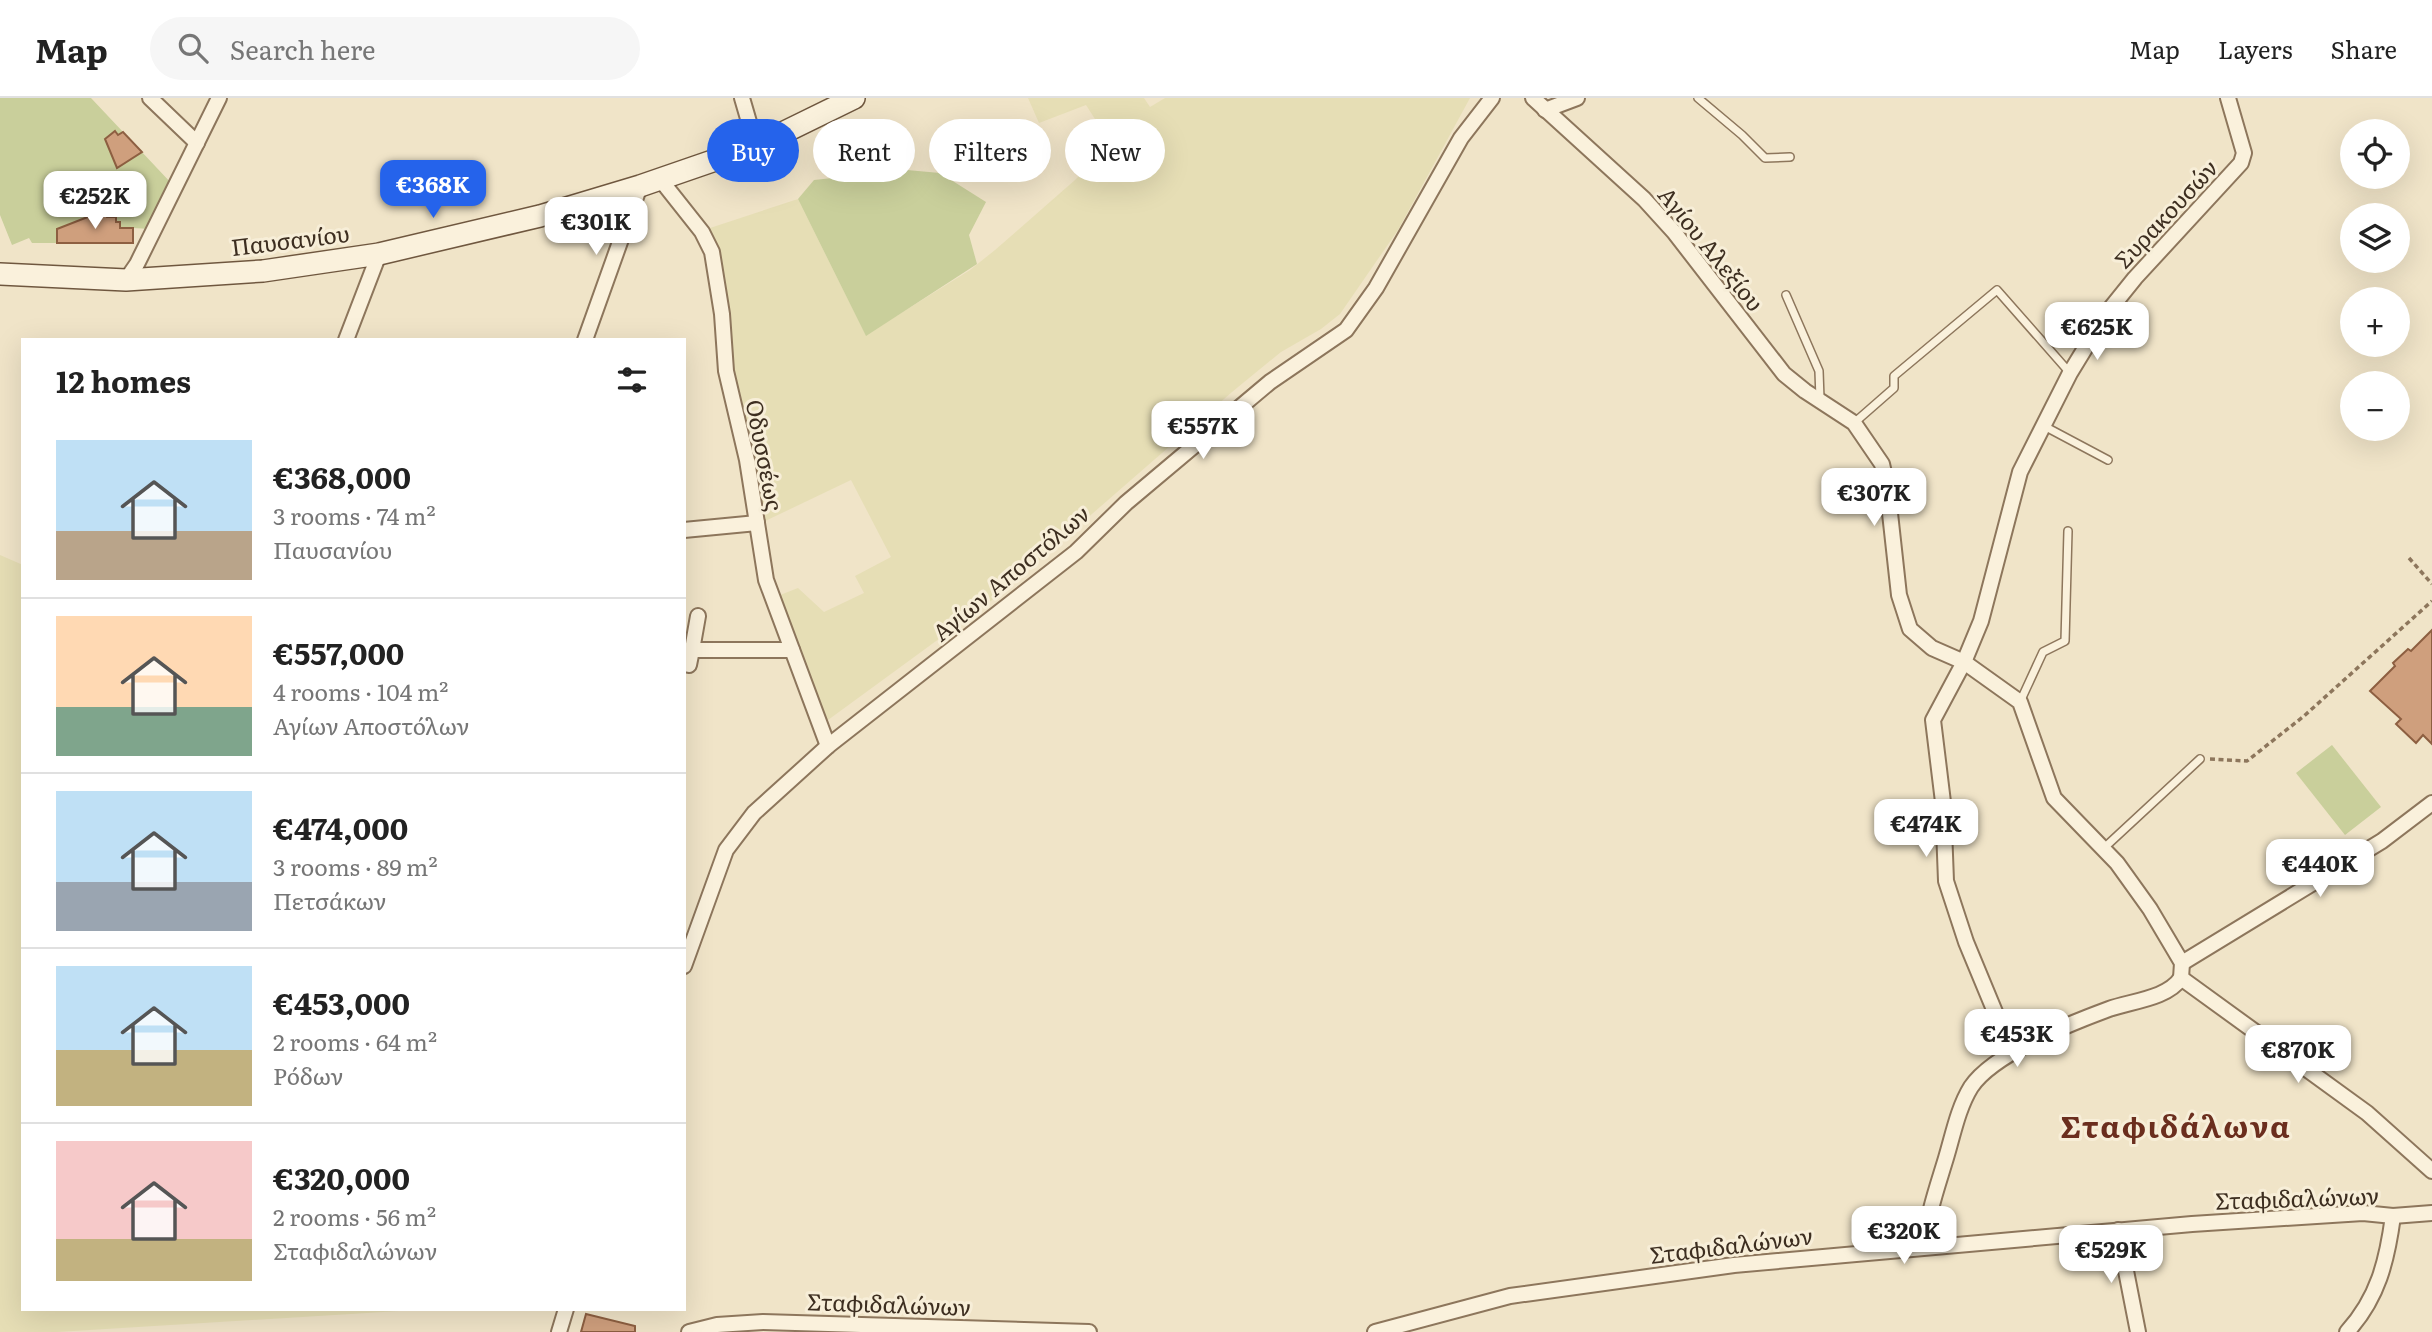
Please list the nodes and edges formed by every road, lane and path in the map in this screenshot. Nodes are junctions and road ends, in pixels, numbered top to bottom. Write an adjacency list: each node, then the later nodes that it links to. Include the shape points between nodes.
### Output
1 (150, 98): 13 (street)
2 (219, 98): 13 (street)
3 (742, 98): 11 (street)
4 (853, 98): 12 (street, Παυσανίου)
5 (1492, 98): 40 (street, Αγίων Αποστόλων, via 1461,138 1376,288 1346,330 1270,382 1126,503 1041,582)
6 (1533, 98): 10 (street, Αγίου Αλεξίου)
7 (1577, 98): 10 (street)
8 (1698, 98): 14 (lane, via 1765,158)
9 (2228, 98): 23 (street, Συρακουσών, via 2244,153 2241,163 2135,278 2106,314)
10 (1545, 110): 24 (street, Αγίου Αλεξίου, via 1644,199 1784,374)
11 (748, 119)
12 (799, 125)
13 (197, 143): 19 (street)
14 (1790, 157)
15 (707, 163): 16 (street, Παυσανίου)
16 (650, 183): 17 (street, Παυσανίου, via 540,216); 22 (street); 28 (street, Οδυσσέως, via 702,232 712,252 726,372)
17 (379, 254): 19 (street, Παυσανίου, via 263,271); 21 (street)
18 (0, 274): 19 (street, Παυσανίου)
19 (126, 279)
20 (1786, 295): 24 (lane, Αγίου Αλεξίου, via 1819,371)
21 (347, 338)
22 (586, 338)
23 (2070, 373): 25 (lane, via 1997,290 1894,376 1894,388); 26 (street, Συρακουσών)
24 (1820, 400): 25 (street, Αγίου Αλεξίου)
25 (1854, 423): 37 (street, Αγίου Αλεξίου, via 1882,464 1899,595 1910,629 1933,648)
26 (2044, 426): 27 (lane); 37 (street, Συρακουσών, via 2020,472 1981,621)
27 (2108, 460)
28 (757, 523): 29 (street); 36 (street, Οδυσσέως, via 766,580)
29 (686, 530)
30 (2068, 531): 39 (lane, via 2065,641 2043,652)
31 (2409, 558): 32 (path)
32 (2432, 583)
33 (2432, 601): 41 (path, via 2247,761)
34 (698, 616): 35 (street)
35 (692, 650): 36 (street); 38 (street)
36 (792, 650): 40 (street, Οδυσσέως)
37 (1964, 662): 39 (street, Αγίου Αλεξίου); 46 (street, Συρακουσών, via 1933,720 1946,881)
38 (686, 665)
39 (2020, 702): 43 (street, via 2054,798)
40 (828, 746): 44 (street, Αγίων Αποστόλων, via 738,831 718,870)
41 (2200, 760): 43 (lane)
42 (2432, 803): 45 (street, via 2382,841)
43 (2103, 849): 45 (street, via 2150,909)
44 (686, 960)
45 (2182, 970): 46 (street, via 2177,984 2162,992 2109,1009); 47 (street, via 2367,1113)
46 (2012, 1053): 51 (street, via 1981,1074 1964,1102 1927,1220)
47 (2432, 1171)
48 (2432, 1213): 49 (street, Σταφιδαλώνων)
49 (2393, 1216): 50 (street, Σταφιδαλώνων, via 2363,1213); 58 (street, via 2379,1283)
50 (2118, 1230): 51 (street, Σταφιδαλώνων); 57 (street)
51 (1926, 1246): 56 (street, Σταφιδαλώνων, via 1734,1265 1510,1296)
52 (565, 1311): 53 (street)
53 (559, 1332)
54 (689, 1332): 55 (street, Σταφιδαλώνων, via 764,1322)
55 (1089, 1332)
56 (1375, 1332)
57 (2138, 1332)
58 (2347, 1332)

